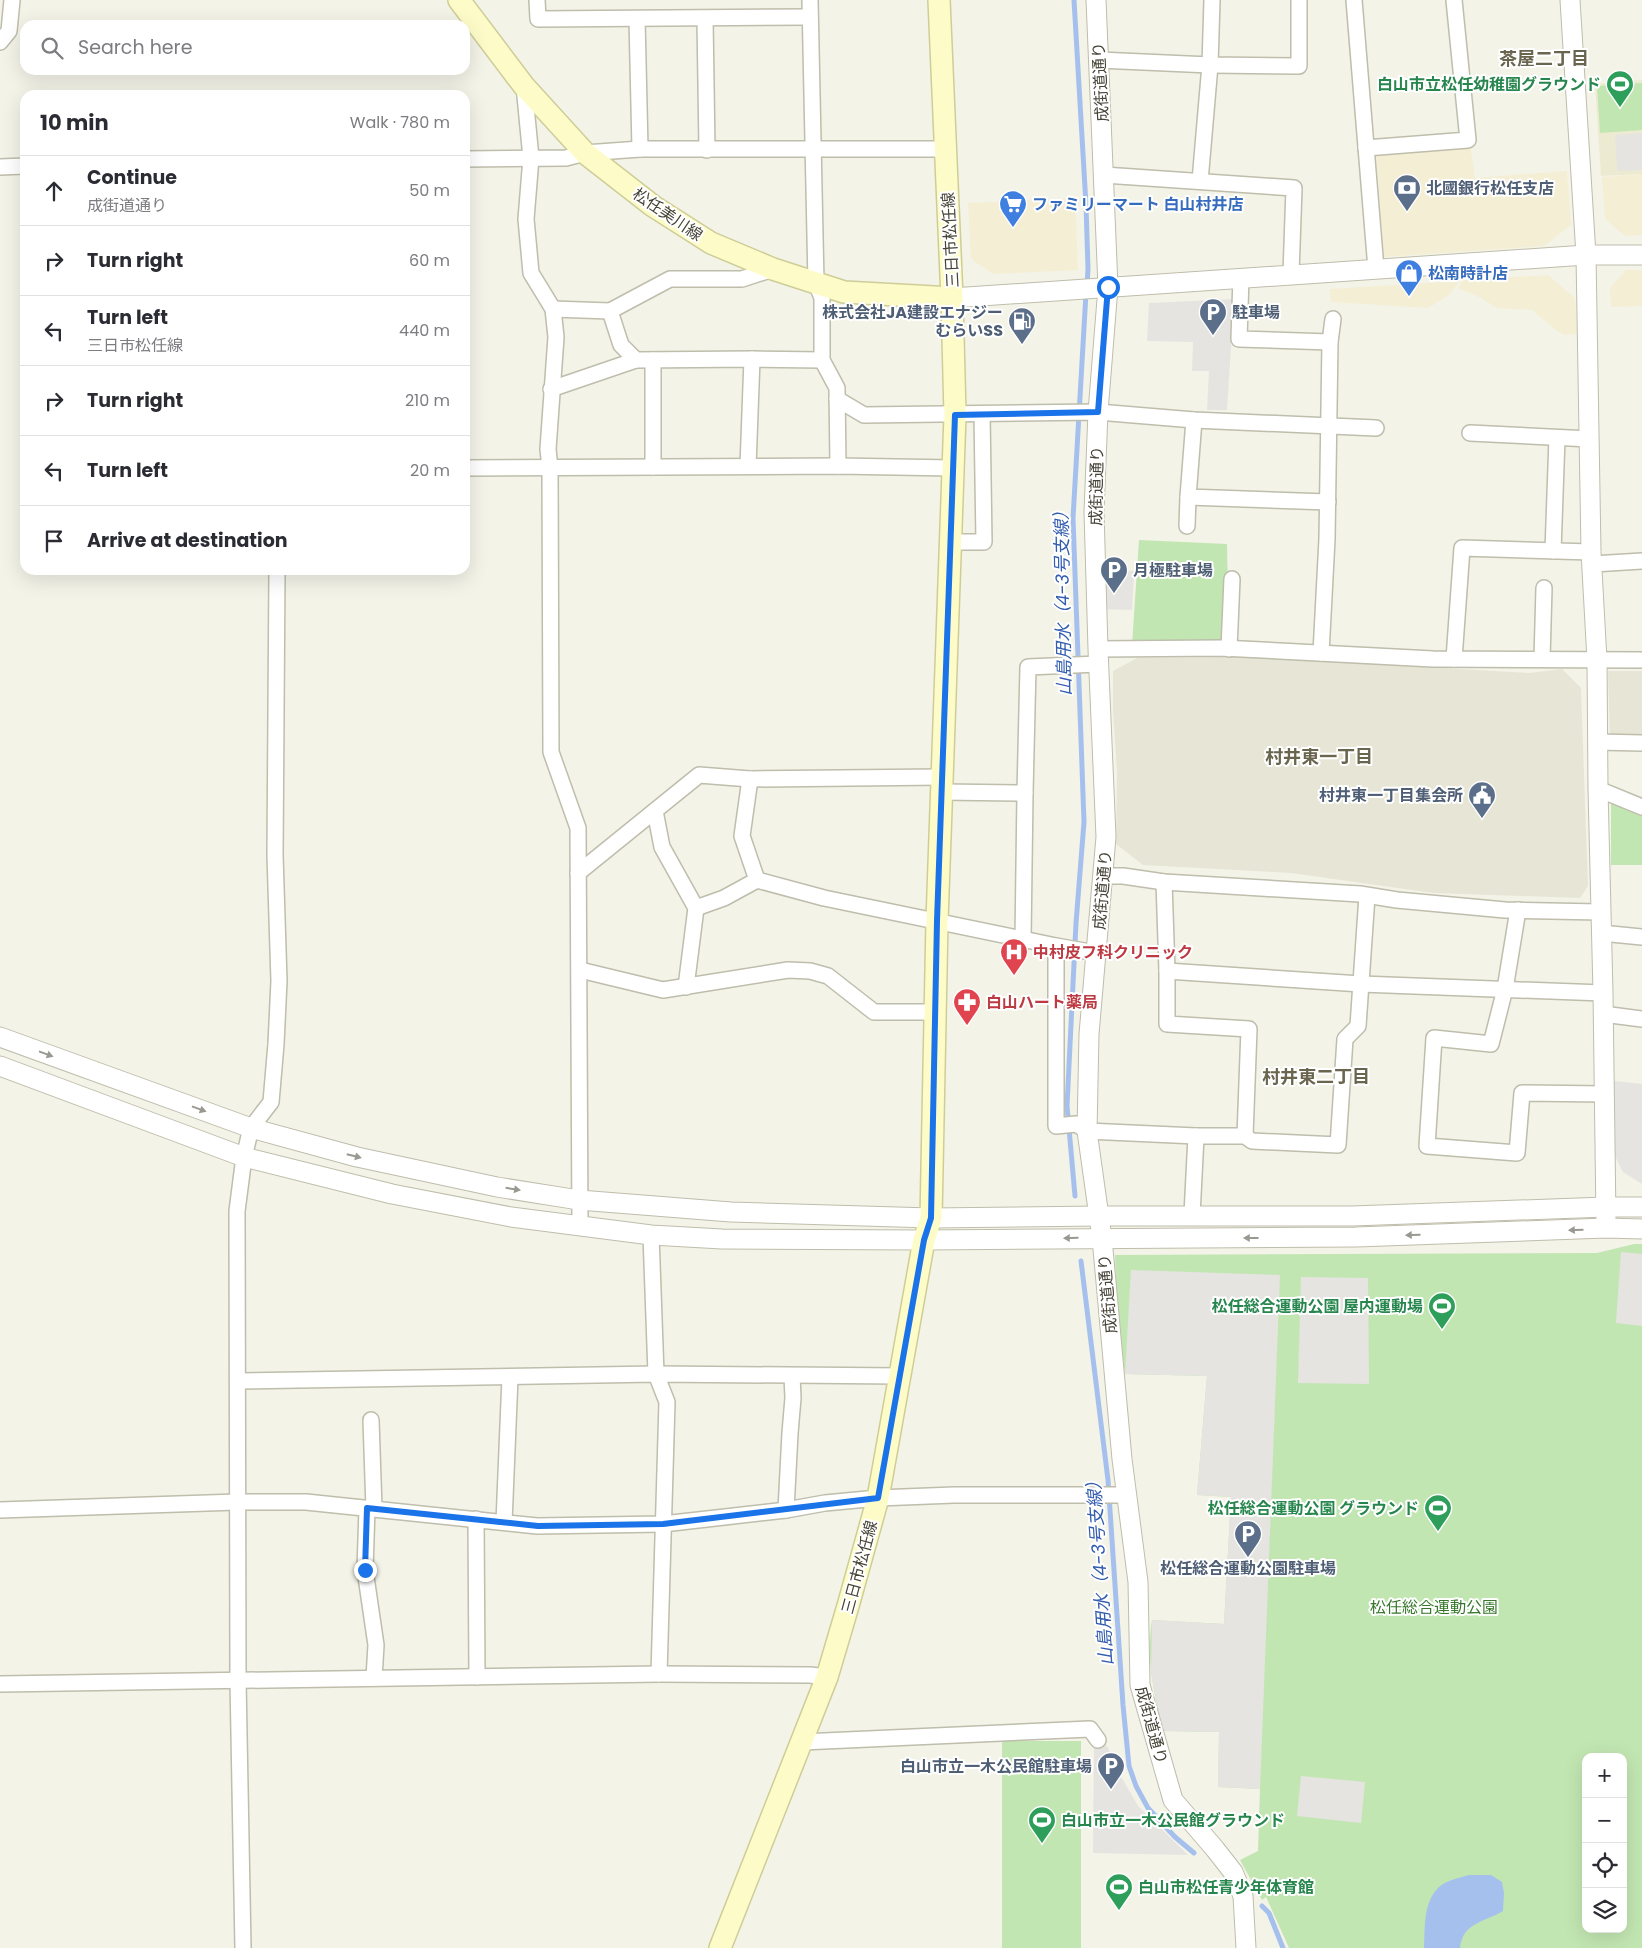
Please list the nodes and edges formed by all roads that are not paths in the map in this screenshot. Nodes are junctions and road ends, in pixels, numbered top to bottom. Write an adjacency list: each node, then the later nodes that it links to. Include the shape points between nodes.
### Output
1 (12, 0): 15 (street, via 9,31)
2 (460, 0): 18 (main road, 松任美川線)
3 (538, 0): 14 (street, via 538,19)
4 (810, 0): 12 (street)
5 (939, 0): 21 (main road, 三日市松任線)
6 (1096, 0): 16 (street, 成街道通り)
7 (1212, 0): 17 (street)
8 (1299, 0): 17 (street, via 1299,66)
9 (1354, 0): 20 (street)
10 (1454, 0): 20 (street, via 1468,140)
11 (1570, 0): 31 (street)
12 (810, 17): 13 (street); 19 (street)
13 (705, 18): 14 (street); 23 (street)
14 (637, 19): 22 (street)
15 (0, 42)
16 (1099, 60): 17 (street); 29 (street, 成街道通り)
17 (1210, 65): 30 (street)
18 (524, 86): 24 (main road, 松任美川線); 25 (street)
19 (814, 148): 21 (street); 23 (street); 37 (street)
20 (1366, 148): 34 (street)
21 (946, 149): 39 (main road, 三日市松任線)
22 (640, 150): 23 (street); 24 (street)
23 (707, 150)
24 (585, 153): 25 (street, via 566,158); 33 (main road, 松任美川線, via 653,206 711,244)
25 (532, 158): 26 (street); 40 (street, via 526,219 531,273)
26 (470, 159)
27 (20, 166): 28 (street)
28 (0, 167)
29 (1104, 175): 30 (street); 38 (street, 成街道通り)
30 (1200, 181): 35 (street, via 1294,188)
31 (1586, 255): 32 (street); 34 (street); 58 (street)
32 (1642, 255)
33 (773, 269): 37 (main road, 松任美川線); 41 (street, via 742,279 670,279)
34 (1376, 269): 35 (street)
35 (1292, 274): 36 (street)
36 (1241, 277): 38 (street); 43 (street, via 1239,339)
37 (816, 283): 39 (main road, 松任美川線, via 844,292); 47 (street, via 822,298)
38 (1093, 288): 39 (street); 50 (street, 成街道通り)
39 (952, 298): 52 (main road, 三日市松任線)
40 (553, 309): 41 (street); 48 (street, via 556,337)
41 (610, 311): 45 (street, via 622,345)
42 (1333, 319): 43 (street)
43 (1330, 342): 54 (street)
44 (752, 358): 46 (street); 47 (street); 59 (street)
45 (636, 360): 46 (street); 48 (street)
46 (654, 360): 61 (street)
47 (822, 360): 49 (street, via 837,388)
48 (551, 389): 63 (street)
49 (837, 399): 52 (street, via 864,415); 60 (street)
50 (1082, 412): 51 (street); 53 (street); 77 (street, 成街道通り, via 1094,512)
51 (982, 414): 52 (street); 68 (street, via 984,542)
52 (955, 415): 64 (main road, 三日市松任線)
53 (1194, 420): 54 (street); 65 (street)
54 (1328, 426): 55 (street); 66 (street)
55 (1376, 428)
56 (1470, 433): 57 (street)
57 (1557, 438): 58 (street); 69 (street)
58 (1590, 439): 70 (street)
59 (748, 466): 60 (street); 61 (street)
60 (838, 466): 64 (street)
61 (654, 467): 63 (street)
62 (470, 468): 63 (street)
63 (550, 468): 90 (street, via 551,752 578,828)
64 (953, 468): 68 (main road, 三日市松任線)
65 (1188, 497): 66 (street); 67 (street)
66 (1328, 502): 76 (street)
67 (1187, 526)
68 (951, 542): 85 (main road, 三日市松任線)
69 (1553, 551): 70 (street); 78 (street, via 1462,548)
70 (1592, 558): 71 (street); 80 (street)
71 (1642, 561)
72 (277, 575): 116 (street, via 275,855 279,990 271,1102)
73 (1232, 578): 75 (street)
74 (1544, 588): 79 (street)
75 (1229, 648): 76 (street); 77 (street)
76 (1321, 653): 78 (street)
77 (1095, 659): 87 (street, via 1068,666 1028,667); 91 (street, 成街道通り, via 1106,837)
78 (1454, 659): 79 (street)
79 (1542, 659): 80 (street)
80 (1598, 660): 81 (street); 82 (street)
81 (1642, 660)
82 (1598, 742): 83 (street); 86 (street)
83 (1642, 743)
84 (750, 779): 85 (street); 89 (street, via 699,775); 92 (street, via 742,836)
85 (942, 784): 87 (street); 98 (main road, 三日市松任線)
86 (1598, 789): 88 (street); 97 (street)
87 (1025, 792): 101 (street)
88 (1642, 808)
89 (655, 811): 90 (street); 95 (street, via 662,847)
90 (578, 873): 103 (street)
91 (1103, 876): 93 (street); 102 (street, 成街道通り)
92 (757, 880): 95 (street, via 724,898); 98 (street, via 824,898)
93 (1164, 882): 94 (street); 104 (street)
94 (1367, 896): 96 (street); 105 (street)
95 (696, 908): 106 (street)
96 (1518, 910): 97 (street); 107 (street)
97 (1600, 912): 99 (street)
98 (937, 921): 101 (street); 109 (main road, 三日市松任線)
99 (1601, 933): 100 (street); 108 (street)
100 (1642, 937)
101 (1022, 939): 102 (street)
102 (1075, 949): 115 (street, 成街道通り, via 1089,1034); 115 (street, via 1056,1126)
103 (580, 970): 106 (street, via 662,990); 120 (street)
104 (1167, 971): 105 (street); 118 (street, via 1167,1024 1249,1030)
105 (1361, 984): 107 (street); 118 (street, via 1358,1026 1345,1039 1338,1144 1252,1141)
106 (686, 987): 109 (street, via 788,970 810,971 828,976 874,1012)
107 (1505, 988): 108 (street); 114 (street, via 1491,1044 1434,1038 1427,1146 1517,1153 1522,1094)
108 (1603, 993): 110 (street)
109 (935, 1012): 125 (main road, 三日市松任線)
110 (1603, 1014): 111 (street); 114 (street)
111 (1642, 1019)
112 (0, 1037): 116 (street, one-way to 116)
113 (0, 1066): 119 (street)
114 (1604, 1094): 121 (street)
115 (1075, 1126): 117 (street); 124 (street, 成街道通り)
116 (251, 1128): 119 (street); 120 (street, one-way to 120, via 357,1157 497,1187)
117 (1196, 1136): 118 (street); 123 (street)
118 (1245, 1136)
119 (244, 1157): 126 (street, via 401,1196 510,1217); 136 (street, via 236,1211)
120 (579, 1200): 125 (street, via 731,1212); 126 (street)
121 (1606, 1207): 122 (street); 123 (street, via 1352,1216); 127 (street)
122 (1642, 1207)
123 (1192, 1215): 124 (street)
124 (1099, 1216): 125 (street); 130 (street, 成街道通り)
125 (931, 1218): 131 (main road, 三日市松任線)
126 (580, 1226): 129 (street)
127 (1606, 1228): 128 (street); 130 (street, one-way to 130, via 1356,1238)
128 (1642, 1229)
129 (651, 1235): 131 (street, via 722,1239); 132 (street)
130 (1102, 1238): 131 (street, one-way to 131); 138 (street, 成街道通り)
131 (924, 1240): 134 (main road, 三日市松任線)
132 (656, 1374): 133 (street); 135 (street); 146 (street, via 667,1402)
133 (792, 1376): 134 (street); 143 (street)
134 (900, 1376): 139 (main road, 三日市松任線)
135 (510, 1377): 136 (street); 145 (street)
136 (238, 1381): 140 (street)
137 (371, 1420): 141 (street)
138 (1113, 1495): 139 (street); 157 (street, 成街道通り, via 1138,1582 1142,1695 1174,1800 1233,1872 1243,1896)
139 (878, 1498): 143 (street); 149 (main road, 三日市松任線)
140 (237, 1502): 141 (street, via 306,1502); 142 (street); 151 (street)
141 (371, 1509): 144 (street); 150 (street, via 365,1570 376,1645)
142 (0, 1510)
143 (786, 1510): 146 (street)
144 (476, 1519): 145 (street); 148 (street)
145 (504, 1522): 146 (street, via 538,1526)
146 (663, 1524): 147 (street)
147 (658, 1674): 148 (street); 149 (street)
148 (477, 1677): 150 (street)
149 (827, 1677): 154 (main road, 三日市松任線)
150 (374, 1678): 151 (street)
151 (238, 1680): 152 (street); 155 (street)
152 (0, 1684)
153 (1098, 1740): 154 (street, via 1090,1729)
154 (802, 1742): 156 (main road, 三日市松任線)
155 (244, 1948)
156 (720, 1948)
157 (1246, 1948)

